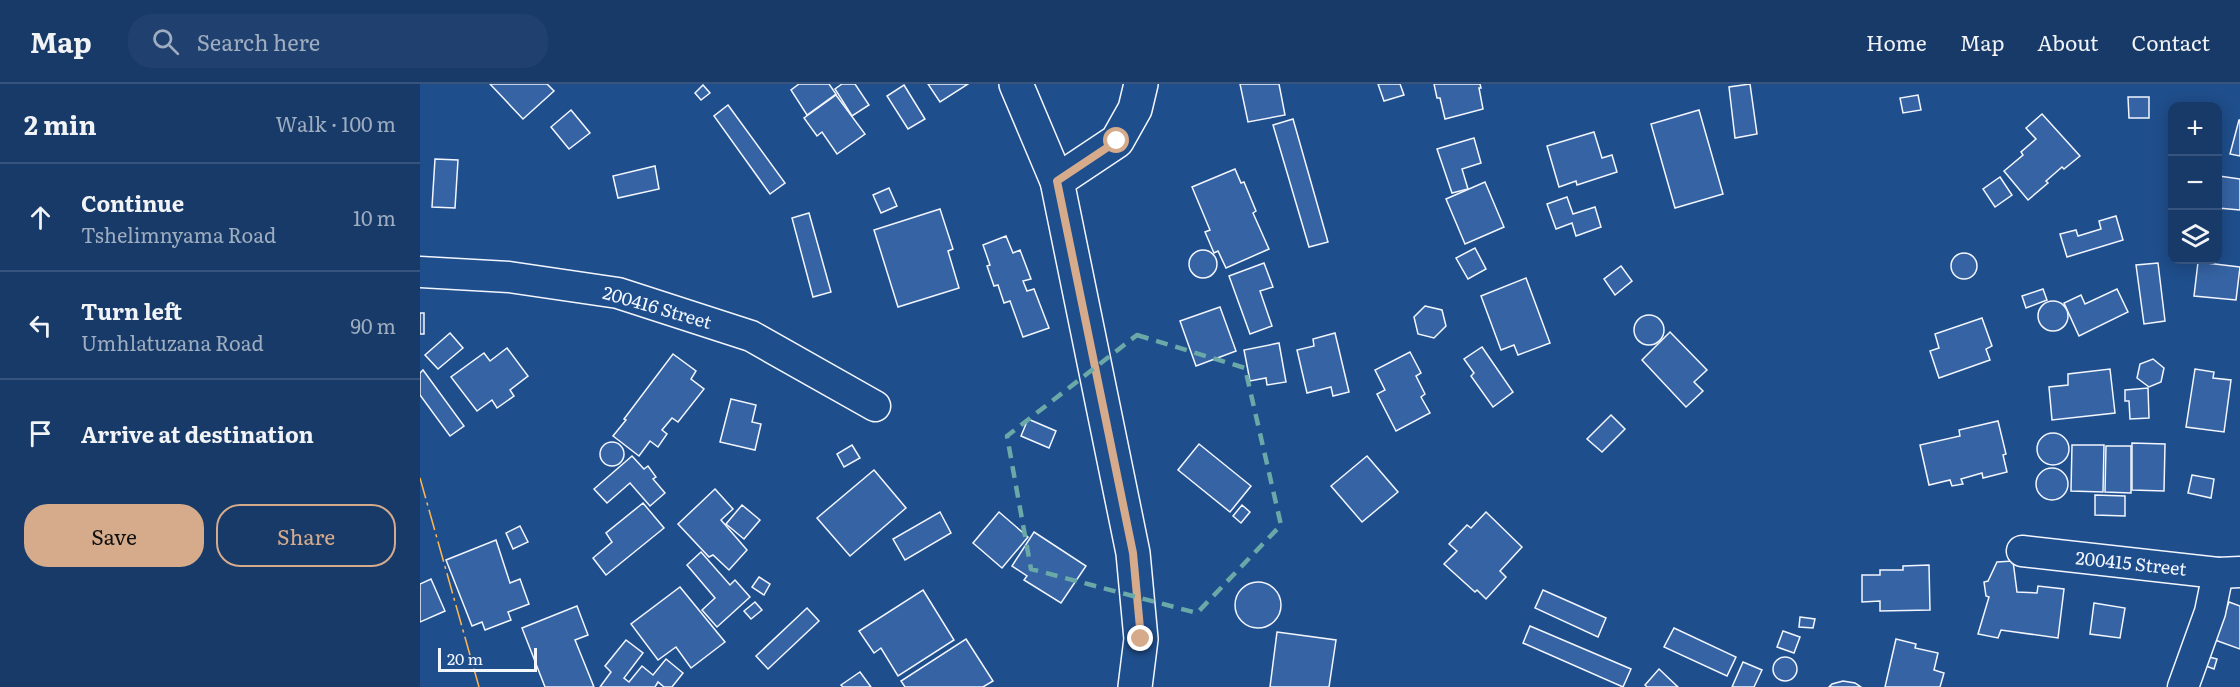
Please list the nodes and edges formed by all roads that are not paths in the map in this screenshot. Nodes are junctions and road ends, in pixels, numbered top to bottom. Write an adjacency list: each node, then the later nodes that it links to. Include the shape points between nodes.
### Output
1 (1016, 84): 3 (street)
2 (1141, 84): 3 (street, via 1135,109 1117,141)
3 (1057, 181): 8 (street, via 1133,553 1141,639)
4 (420, 272): 5 (street, 200416 Street, via 509,277 618,293 751,336)
5 (875, 406)
6 (2022, 551): 7 (street, 200415 Street)
7 (2229, 573): 9 (street, via 2210,612)
8 (1135, 687)
9 (2183, 687)

